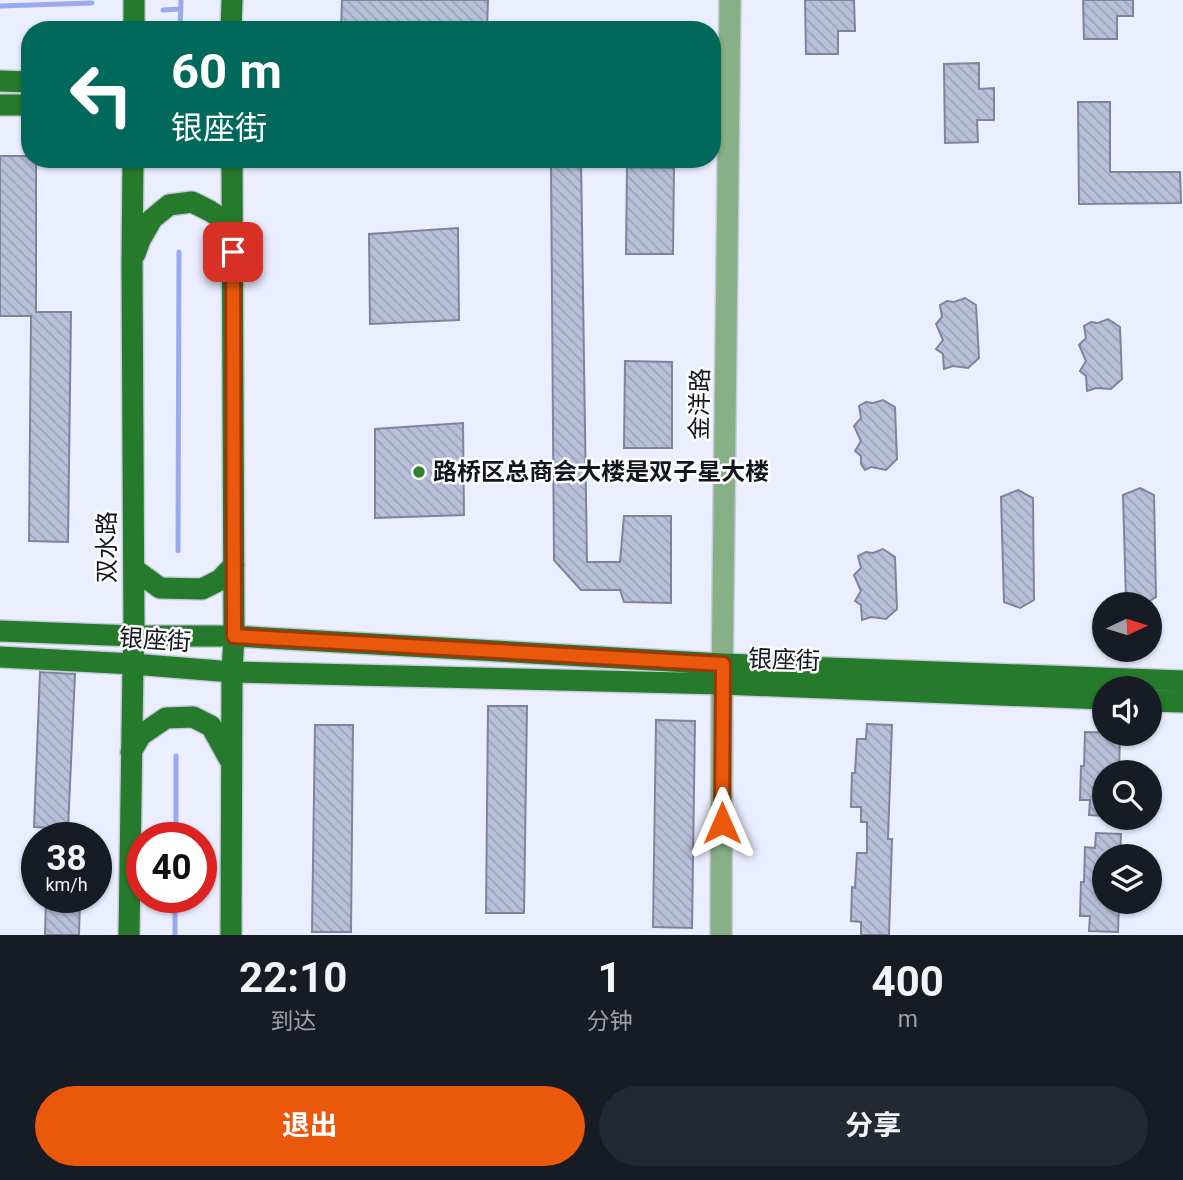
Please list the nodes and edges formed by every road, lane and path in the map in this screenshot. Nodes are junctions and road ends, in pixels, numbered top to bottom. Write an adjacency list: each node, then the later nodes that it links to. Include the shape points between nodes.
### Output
1 (134, 0): 4 (main road)
2 (232, 0): 5 (main road)
3 (730, 0): 8 (street, 金洋路)
4 (134, 21)
5 (231, 21)
6 (0, 81): 7 (main road)
7 (21, 82)
8 (721, 89): 11 (street, 金洋路)
9 (0, 105): 10 (main road)
10 (21, 105)
11 (721, 114): 24 (street, 金洋路)
12 (133, 168): 15 (main road, 双水路)
13 (232, 168): 14 (main road)
14 (233, 226): 15 (main road, via 192,202 169,205 152,219); 16 (main road)
15 (131, 263): 17 (main road, 双水路)
16 (234, 565): 17 (main road, via 220,580 202,589 160,587); 20 (main road)
17 (134, 569): 19 (main road, 双水路)
18 (0, 631): 19 (main road, 银座街)
19 (134, 636): 20 (main road, 银座街); 22 (main road, 双水路)
20 (234, 636): 23 (main road); 24 (main road, 银座街)
21 (0, 657): 22 (main road, 银座街)
22 (133, 664): 23 (main road, 银座街); 29 (main road, 双水路)
23 (232, 672): 24 (main road, 银座街); 30 (main road)
24 (723, 674): 25 (main road, 银座街); 26 (main road, 银座街); 33 (street, 金洋路)
25 (1183, 681)
26 (1092, 698)
27 (1162, 701): 28 (main road)
28 (1183, 702)
29 (131, 752): 30 (main road, via 141,735 166,718 193,717 211,726); 31 (main road, 双水路)
30 (232, 764): 32 (main road)
31 (129, 935)
32 (231, 935)
33 (721, 935)

